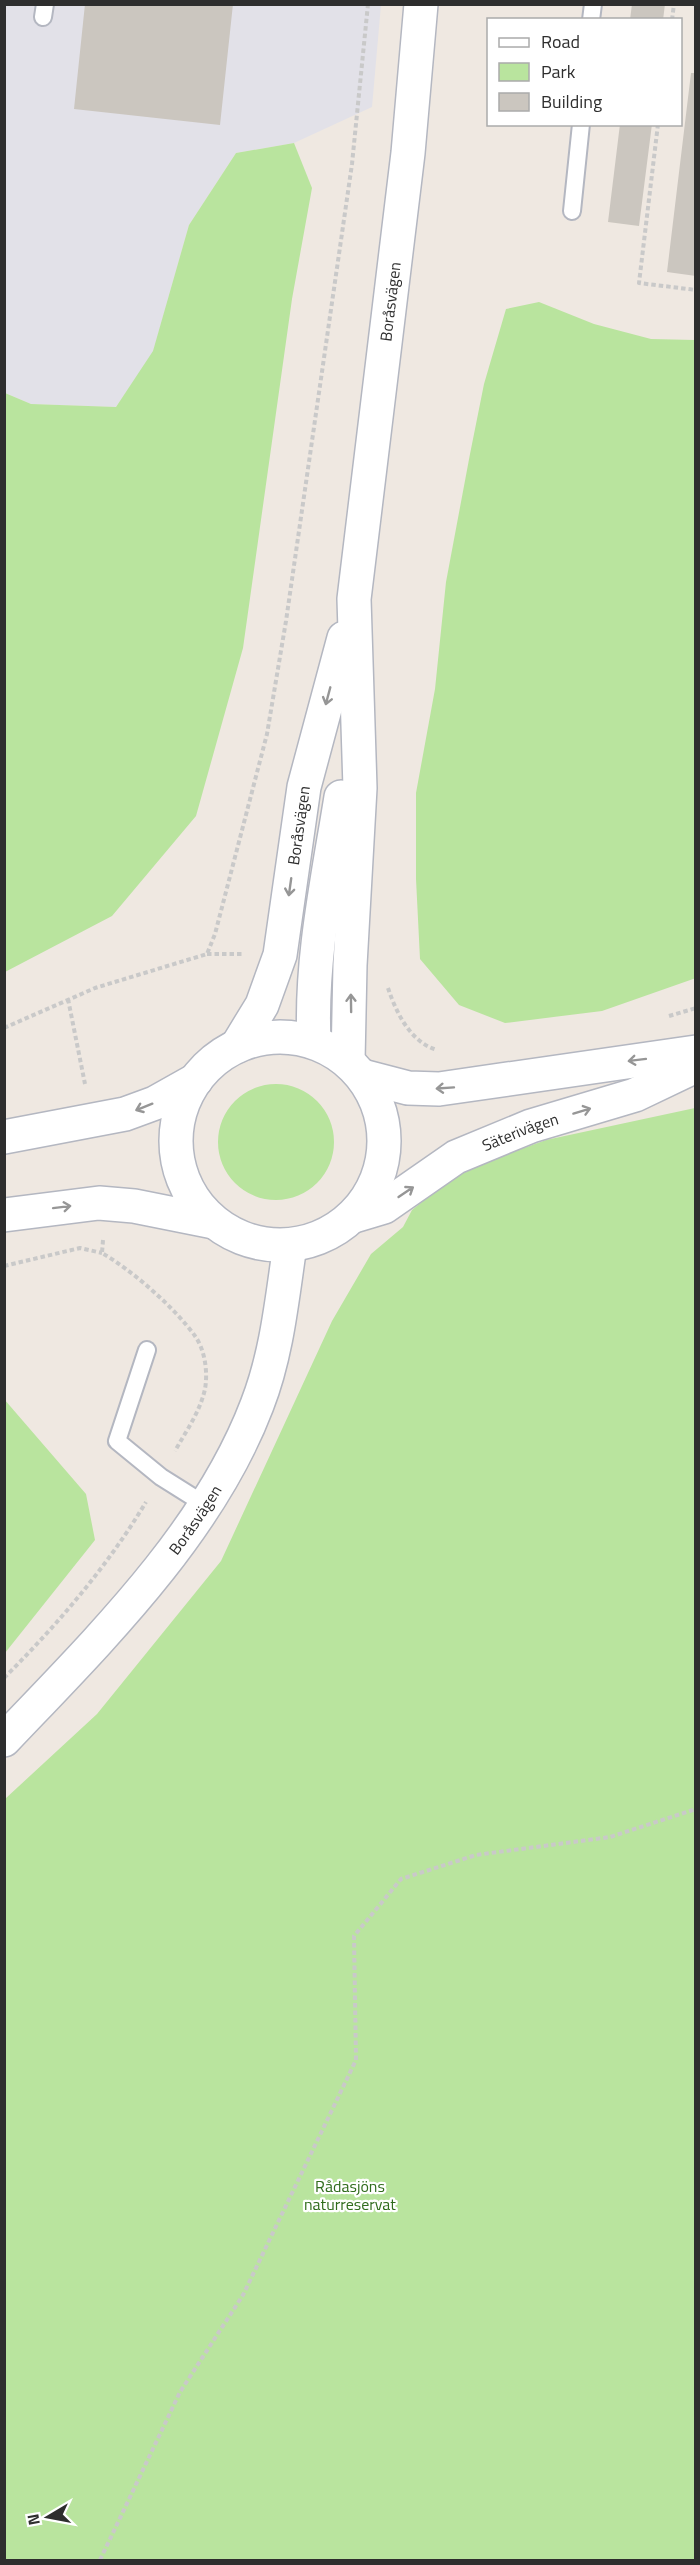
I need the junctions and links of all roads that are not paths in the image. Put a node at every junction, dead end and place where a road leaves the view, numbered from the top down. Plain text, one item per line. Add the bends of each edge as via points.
1 (421, 4) edge
2 (580, 126) edge
3 (572, 211) dead end
4 (354, 599) junction
5 (356, 713) junction
6 (314, 1042) junction
7 (237, 1046) junction
8 (696, 1052) edge
9 (696, 1066) edge
10 (355, 1069) junction
11 (196, 1080) junction
12 (4, 1137) edge
13 (4, 1215) edge
14 (354, 1216) junction
15 (214, 1222) junction
16 (290, 1245) junction
17 (147, 1350) dead end
18 (204, 1504) junction
19 (4, 1740) edge

1 - 4 street, Boråsvägen via 408,153
2 - 3 lane
4 - 5 street, Boråsvägen
4 -> 7 street, Boråsvägen via 304,787 280,955 262,1005
5 - 6 street, Boråsvägen via 316,960
10 -> 5 street, Boråsvägen via 350,965 360,788
6 - 7 street via 276,1036
6 - 10 street
7 - 11 street via 207,1066
8 -> 10 street via 439,1089 408,1088
14 -> 9 street, Säterivägen via 384,1207 456,1157 531,1126 635,1095
10 - 14 street via 380,1110 385,1148 375,1184
11 -> 12 street via 125,1114
11 - 15 street via 179,1115 177,1154 189,1192
13 -> 15 street via 99,1203
14 - 16 street via 324,1236
15 - 16 street via 242,1239
16 - 18 street, Boråsvägen via 275,1345 257,1404 232,1462
17 - 18 lane via 117,1442
18 - 19 street, Boråsvägen via 145,1588

